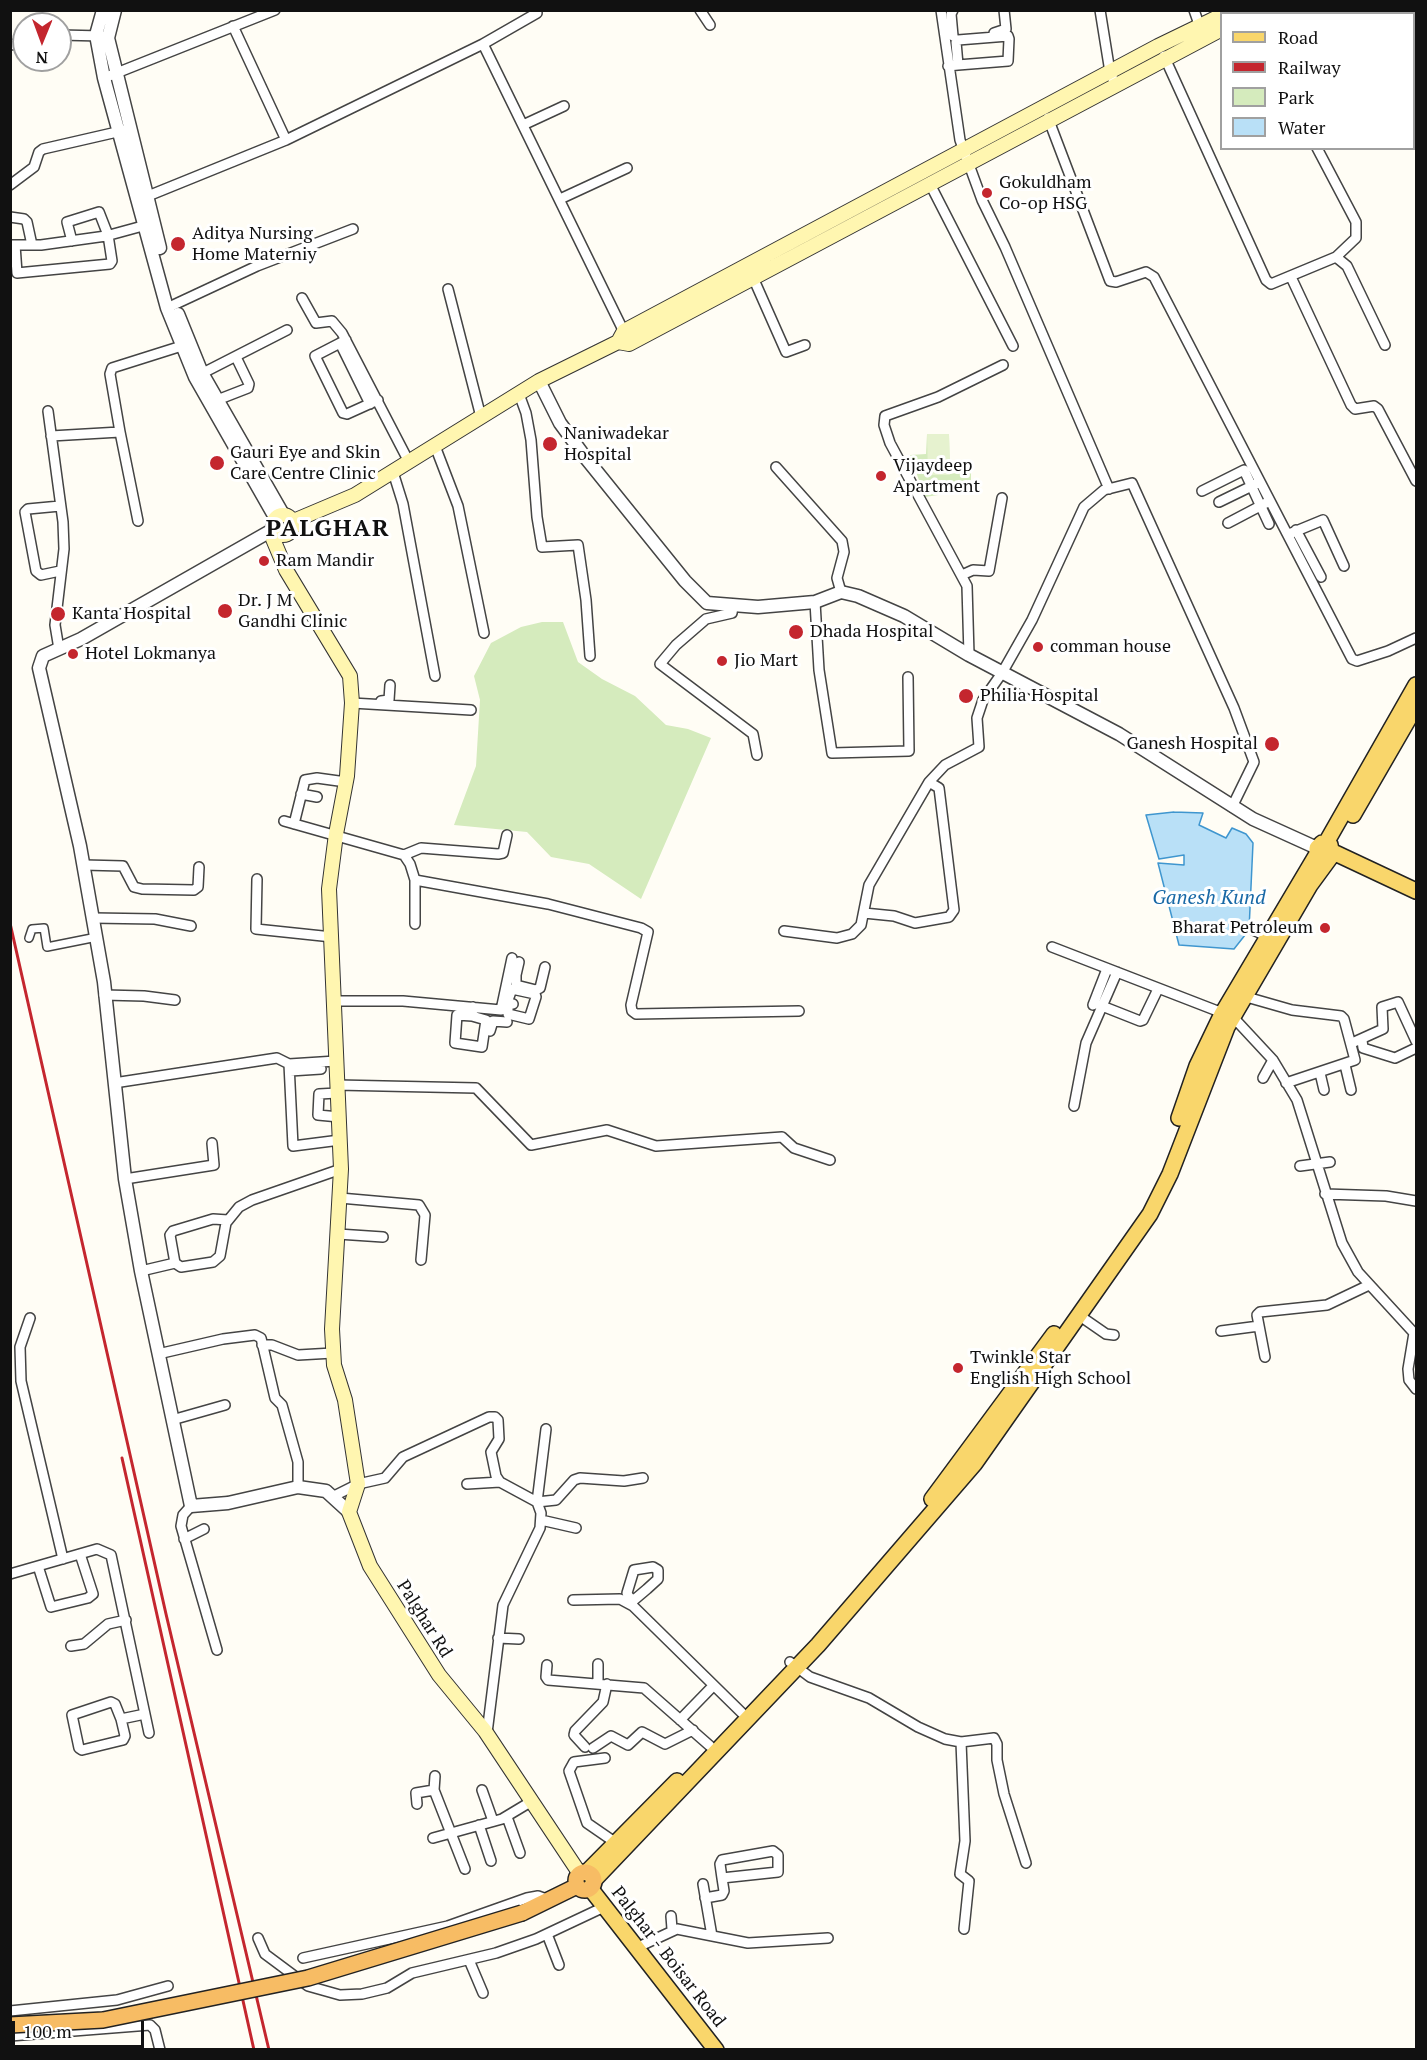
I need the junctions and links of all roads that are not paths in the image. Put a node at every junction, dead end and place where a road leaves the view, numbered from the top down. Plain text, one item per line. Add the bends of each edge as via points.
1 (103, 10) edge
2 (115, 10) edge
3 (275, 10) edge
4 (700, 10) edge
5 (941, 10) edge
6 (953, 10) edge
7 (1004, 10) edge
8 (1100, 10) edge
9 (1194, 10) edge
10 (538, 11) edge
11 (1220, 22) edge
12 (233, 26) junction
13 (710, 26) dead end
14 (1202, 32) junction
15 (72, 35) edge
16 (102, 36) junction
17 (948, 36) junction
18 (483, 44) junction
19 (1162, 52) junction
20 (953, 65) junction
21 (110, 76) junction
22 (1113, 78) junction
23 (564, 106) dead end
24 (1046, 114) junction
25 (523, 125) junction
26 (124, 130) junction
27 (286, 140) junction
28 (964, 150) junction
29 (1318, 150) edge
30 (969, 165) junction
31 (627, 168) dead end
32 (10, 185) edge
33 (931, 186) junction
34 (142, 198) junction
35 (560, 200) junction
36 (854, 210) junction
37 (10, 217) edge
38 (861, 223) junction
39 (149, 224) junction
40 (353, 229) dead end
41 (108, 235) junction
42 (72, 241) junction
43 (13, 245) edge
44 (32, 245) junction
45 (802, 245) junction
46 (1336, 257) junction
47 (747, 266) junction
48 (10, 272) edge
49 (1291, 277) junction
50 (10, 278) edge
51 (753, 279) junction
52 (448, 289) dead end
53 (302, 298) dead end
54 (171, 306) junction
55 (287, 330) dead end
56 (624, 339) junction
57 (343, 341) junction
58 (186, 345) junction
59 (805, 345) dead end
60 (1385, 345) dead end
61 (1013, 346) dead end
62 (236, 357) junction
63 (1003, 365) dead end
64 (198, 375) junction
65 (539, 381) junction
66 (519, 394) junction
67 (213, 402) junction
68 (374, 402) junction
69 (48, 411) dead end
70 (481, 417) junction
71 (120, 432) junction
72 (51, 436) junction
73 (435, 446) junction
74 (409, 462) junction
75 (776, 466) dead end
76 (393, 472) junction
77 (1416, 481) edge
78 (1256, 484) junction
79 (1109, 489) junction
80 (1202, 491) dead end
81 (1002, 498) dead end
82 (1219, 502) dead end
83 (1267, 503) junction
84 (60, 506) junction
85 (138, 521) dead end
86 (281, 522) junction
87 (1228, 522) dead end
88 (1269, 524) dead end
89 (1292, 532) junction
90 (1306, 557) junction
91 (1344, 566) dead end
92 (60, 571) junction
93 (962, 574) junction
94 (1321, 577) dead end
95 (841, 592) junction
96 (815, 602) junction
97 (733, 607) junction
98 (484, 633) dead end
99 (1416, 638) edge
100 (59, 649) junction
101 (969, 655) junction
102 (590, 656) dead end
103 (1002, 672) junction
104 (435, 676) dead end
105 (908, 677) dead end
106 (390, 685) dead end
107 (1416, 685) edge
108 (352, 702) junction
109 (1416, 706) edge
110 (471, 710) dead end
111 (757, 755) dead end
112 (346, 782) junction
113 (928, 782) junction
114 (301, 794) junction
115 (317, 797) dead end
116 (1232, 807) junction
117 (284, 821) dead end
118 (294, 824) junction
119 (336, 834) junction
120 (507, 835) dead end
121 (1325, 851) junction
122 (404, 855) junction
123 (84, 866) junction
124 (199, 867) dead end
125 (256, 879) dead end
126 (415, 880) junction
127 (1416, 891) edge
128 (864, 913) junction
129 (93, 918) junction
130 (415, 924) dead end
131 (191, 926) dead end
132 (784, 931) dead end
133 (97, 937) junction
134 (332, 937) junction
135 (29, 938) dead end
136 (1052, 947) dead end
137 (515, 960) dead end
138 (545, 967) dead end
139 (1112, 971) junction
140 (512, 975) junction
141 (1158, 989) junction
142 (104, 995) junction
143 (1243, 996) junction
144 (175, 1000) dead end
145 (334, 1001) junction
146 (506, 1005) junction
147 (1098, 1005) junction
148 (799, 1011) dead end
149 (473, 1012) junction
150 (1227, 1016) junction
151 (507, 1022) junction
152 (521, 1023) dead end
153 (490, 1041) dead end
154 (1357, 1041) junction
155 (1416, 1041) edge
156 (1416, 1048) edge
157 (1273, 1060) junction
158 (336, 1061) junction
159 (1345, 1065) junction
160 (290, 1068) junction
161 (321, 1069) dead end
162 (1320, 1073) junction
163 (1263, 1078) dead end
164 (114, 1083) junction
165 (1286, 1083) junction
166 (337, 1089) junction
167 (1324, 1090) dead end
168 (1351, 1090) dead end
169 (1074, 1106) dead end
170 (339, 1117) junction
171 (340, 1140) junction
172 (212, 1143) dead end
173 (830, 1160) dead end
174 (1330, 1162) dead end
175 (1318, 1163) junction
176 (1300, 1166) dead end
177 (341, 1169) junction
178 (125, 1179) junction
179 (1325, 1194) junction
180 (340, 1198) junction
181 (1416, 1201) edge
182 (228, 1220) junction
183 (338, 1234) junction
184 (383, 1237) dead end
185 (421, 1260) dead end
186 (176, 1263) junction
187 (141, 1271) junction
188 (1369, 1285) junction
189 (1080, 1316) junction
190 (30, 1318) dead end
191 (1259, 1326) junction
192 (1221, 1331) dead end
193 (1415, 1334) edge
194 (1059, 1335) junction
195 (1114, 1335) dead end
196 (262, 1345) junction
197 (333, 1353) junction
198 (158, 1354) junction
199 (1264, 1357) dead end
200 (1416, 1389) edge
201 (225, 1405) dead end
202 (172, 1420) junction
203 (546, 1429) dead end
204 (643, 1478) dead end
205 (500, 1482) junction
206 (468, 1484) dead end
207 (298, 1487) junction
208 (360, 1490) junction
209 (334, 1496) junction
210 (537, 1502) junction
211 (191, 1506) junction
212 (349, 1512) junction
213 (540, 1520) junction
214 (576, 1528) dead end
215 (204, 1529) dead end
216 (184, 1539) junction
217 (80, 1554) junction
218 (63, 1559) junction
219 (38, 1566) junction
220 (10, 1574) edge
221 (573, 1600) dead end
222 (126, 1620) junction
223 (498, 1638) junction
224 (519, 1639) dead end
225 (71, 1646) dead end
226 (217, 1650) dead end
227 (598, 1664) dead end
228 (547, 1665) dead end
229 (794, 1665) junction
230 (603, 1684) junction
231 (713, 1686) junction
232 (742, 1713) junction
233 (145, 1714) junction
234 (121, 1719) junction
235 (680, 1720) junction
236 (693, 1730) junction
237 (149, 1733) dead end
238 (487, 1733) junction
239 (961, 1742) junction
240 (710, 1746) junction
241 (605, 1758) dead end
242 (435, 1776) dead end
243 (434, 1790) junction
244 (482, 1790) dead end
245 (532, 1801) junction
246 (417, 1804) dead end
247 (507, 1817) junction
248 (493, 1821) junction
249 (479, 1825) junction
250 (449, 1833) junction
251 (433, 1838) dead end
252 (616, 1843) junction
253 (520, 1853) dead end
254 (491, 1861) dead end
255 (1026, 1863) dead end
256 (465, 1869) dead end
257 (722, 1878) junction
258 (585, 1880) junction
259 (703, 1884) dead end
260 (705, 1898) junction
261 (549, 1900) junction
262 (604, 1907) junction
263 (671, 1916) dead end
264 (672, 1929) junction
265 (964, 1929) dead end
266 (547, 1934) junction
267 (712, 1936) junction
268 (258, 1938) dead end
269 (828, 1938) dead end
270 (636, 1948) junction
271 (303, 1958) dead end
272 (469, 1960) junction
273 (559, 1965) dead end
274 (168, 1986) dead end
275 (483, 1993) dead end
276 (10, 2011) edge
277 (10, 2025) edge
278 (10, 2036) edge
279 (159, 2049) edge
280 (716, 2049) edge

1 - 16 street
2 - 16 street
3 - 12 street
4 - 13 street
5 - 17 street
6 - 17 street
7 - 17 street via 1003,32
8 - 22 street
9 - 14 street
10 - 18 street
11 - 14 main road
12 - 21 street
12 - 27 street
14 - 19 main road
15 - 16 street
16 - 21 street
17 - 20 street
18 - 25 street
18 - 27 street
19 - 22 main road
19 - 49 street via 1266,280 1271,284
20 - 20 street via 1008,61 1008,36 958,40
20 - 28 street
21 - 26 street
22 - 24 main road
23 - 25 street
24 - 28 main road
24 - 30 main road
24 - 78 street via 1110,281 1146,273 1154,277
25 - 35 street
26 - 32 street via 43,149 34,167
26 - 34 street
27 - 34 street
28 - 30 street
28 - 36 main road
29 - 46 street via 1356,222 1356,238
30 - 33 main road
30 - 79 street
31 - 35 street
33 - 38 main road
33 - 61 street
34 - 39 street
35 - 56 street
36 - 38 street
36 - 45 main road
37 - 44 street via 24,219
38 - 45 main road
39 - 41 street
39 - 54 street
40 - 54 street via 257,266
41 - 42 street
41 - 42 street via 99,212 67,222
41 - 43 street via 110,264 17,273
42 - 44 street
43 - 44 street
45 - 47 main road
45 - 51 main road
46 - 49 street
46 - 60 street via 1347,266
47 - 51 street
47 - 56 main road
48 - 50 street
49 - 77 street via 1351,405 1355,409 1378,409
51 - 56 main road
51 - 59 street via 786,352
52 - 70 street
53 - 57 street via 316,323 335,323
54 - 58 street
55 - 62 street
56 - 65 main road
57 - 68 street
57 - 68 street via 315,356 343,413
58 - 64 street
58 - 71 street via 112,368
62 - 64 street
62 - 67 street via 248,388
63 - 93 street via 938,397 885,416 884,426 891,443
64 - 67 street
65 - 66 main road
65 - 97 street via 560,423 685,581 707,603
66 - 70 main road
66 - 102 street via 531,440 542,547 578,545
67 - 86 street
68 - 74 street
69 - 72 street
70 - 73 main road
71 - 72 street
71 - 85 street
72 - 84 street
73 - 74 main road
73 - 98 street via 458,506
74 - 76 main road
75 - 95 street via 842,541 844,552 837,578
76 - 86 main road via 355,495
76 - 104 street via 403,504
78 - 80 street via 1242,470
78 - 82 street
78 - 83 street
79 - 103 street via 1084,507 1032,620
79 - 116 street via 1132,483 1249,748 1254,762
81 - 93 street via 989,571
83 - 87 street
83 - 88 street
83 - 89 street
84 - 92 street via 64,549
84 - 92 street via 26,512 36,571 41,575
86 - 100 street
86 - 108 main road via 273,539 286,570 350,676
89 - 90 street
89 - 91 street via 1323,519
90 - 94 street
90 - 99 street via 1352,659 1357,661 1388,651
92 - 100 street via 55,625
93 - 101 street via 970,604
95 - 96 street
95 - 101 street via 904,616
96 - 97 street
96 - 105 street via 819,670 832,753 909,751
97 - 111 street via 732,613 706,619 660,664 753,734
100 - 123 street via 43,657 39,668
101 - 103 street
103 - 113 street via 983,700 977,718 979,747 945,765
103 - 116 street via 1119,734
106 - 108 street via 387,701
107 - 121 main road
108 - 110 street
108 - 112 main road
109 - 121 main road
112 - 114 street via 309,779 303,783
112 - 119 main road
113 - 128 street via 878,866 869,885
113 - 128 street via 939,788 954,910 949,917 915,923
114 - 115 street
114 - 118 street
116 - 121 street
117 - 118 street
118 - 119 street
119 - 122 street
119 - 134 main road via 330,889
120 - 122 street via 503,853 498,854 421,848
121 - 127 main road
121 - 143 main road
121 - 150 main road via 1259,934
122 - 126 street
123 - 124 street via 123,866 134,887 163,890 194,890 198,887
123 - 129 street
125 - 134 street via 256,929
126 - 130 street
126 - 148 street via 548,904 648,932 631,1005 636,1014
128 - 132 street via 861,925 852,934 837,938
129 - 131 street via 155,919
129 - 133 street
133 - 135 street via 47,947 44,928 32,929
133 - 142 street
134 - 145 main road
136 - 139 street
137 - 140 street
138 - 140 street via 536,990 516,985
139 - 141 street
139 - 147 street
140 - 146 street
141 - 147 street via 1140,1021
141 - 150 street
142 - 144 street
142 - 164 street
143 - 150 main road
143 - 154 street via 1292,1010 1341,1016
145 - 149 street via 403,1001
145 - 158 main road
146 - 149 street
146 - 151 street
147 - 169 street
149 - 149 street via 457,1015 455,1043 482,1047 486,1020
150 - 157 street
150 - 189 main road via 1170,1174 1150,1214
150 - 194 main road via 1197,1066 1150,1195
151 - 152 street
151 - 153 street via 490,1023
154 - 155 street via 1383,1029 1382,1007 1398,1002
154 - 156 street via 1363,1048 1395,1058
154 - 159 street via 1355,1060
157 - 163 street
157 - 165 street
158 - 160 street
158 - 166 main road
159 - 162 street
159 - 168 street
160 - 161 street
160 - 164 street via 277,1058
160 - 171 street via 293,1146
162 - 165 street
162 - 167 street
164 - 178 street
165 - 175 street via 1297,1100
166 - 170 main road
166 - 170 street via 319,1094 318,1115
166 - 173 street via 476,1088 531,1145 607,1130 656,1146 782,1137 794,1148
170 - 171 main road
171 - 177 main road
172 - 178 street via 214,1165
174 - 175 street
175 - 176 street
175 - 179 street
177 - 180 main road
177 - 182 street via 252,1200
178 - 187 street
179 - 181 street
179 - 188 street via 1342,1243
180 - 183 main road
180 - 185 street via 419,1205 425,1215
182 - 186 street via 220,1256 213,1262 181,1267
182 - 186 street via 213,1219 173,1230 170,1235
183 - 184 street
183 - 197 main road
186 - 187 street
187 - 198 street
188 - 191 street via 1327,1305 1260,1312
188 - 193 street
189 - 194 main road
189 - 195 street via 1106,1334
190 - 218 street via 20,1347 21,1381
191 - 192 street
191 - 199 street
193 - 200 street via 1408,1369 1409,1380
194 - 229 main road via 1005,1410
196 - 197 street via 298,1355
196 - 198 street via 261,1338 255,1335
196 - 207 street via 275,1398 282,1405 298,1462
197 - 208 main road
198 - 202 street
201 - 202 street
202 - 211 street
203 - 210 street
204 - 210 street via 574,1480 556,1500
205 - 206 street
205 - 208 street via 491,1459 499,1439 495,1417 403,1457 385,1478
205 - 210 street
207 - 209 street
207 - 211 street via 228,1503
208 - 209 street
208 - 212 main road
209 - 212 street, Palghar Rd
210 - 213 street
211 - 216 street via 180,1522
212 - 238 main road, Palghar Rd via 376,1576 439,1675
213 - 214 street
213 - 223 street via 503,1605
215 - 216 street
216 - 226 street
217 - 218 street
217 - 219 street via 93,1594 88,1598 51,1607
217 - 222 street via 97,1549 111,1555
218 - 219 street
219 - 220 street
221 - 231 street via 627,1599
222 - 225 street via 108,1624 84,1644
222 - 233 street
223 - 224 street
223 - 238 street
227 - 230 street
228 - 230 street via 548,1680
229 - 232 main road
229 - 239 street via 810,1677 869,1698 918,1727
229 - 258 main road
230 - 235 street via 644,1688
230 - 236 street via 603,1702 574,1735 589,1747 611,1737 628,1745 642,1732 665,1744
231 - 232 street
231 - 235 street
232 - 240 main road
233 - 234 street
233 - 237 street
234 - 234 street via 123,1740 79,1748 72,1715 111,1702
235 - 236 street
236 - 240 street
238 - 245 main road, Palghar Rd
239 - 255 street via 993,1738 997,1744 1004,1794
239 - 265 street via 965,1841 960,1874 969,1881
240 - 252 main road
241 - 252 street via 574,1762 568,1771 586,1823
242 - 243 street
243 - 246 street via 416,1793
243 - 250 street
244 - 248 street
245 - 247 street
245 - 258 main road, Palghar Rd
247 - 248 street
247 - 253 street
248 - 249 street
249 - 250 street
249 - 254 street
250 - 251 street
250 - 256 street
252 - 258 main road
257 - 257 street via 722,1860 773,1851 778,1855 778,1872
257 - 260 street via 722,1895
258 - 261 highway
258 - 262 main road, Palghar - Boisar Road
259 - 260 street
260 - 267 street
261 - 271 street via 527,1898 448,1926
261 - 277 highway, bridge via 522,1913 308,1978 103,2020
262 - 266 street
262 - 270 main road, Palghar - Boisar Road
263 - 264 street
264 - 267 street
264 - 270 street
266 - 272 street
266 - 273 street
267 - 269 street via 748,1943
268 - 272 street via 265,1954 308,1986 340,1995 380,1991 412,1973
270 - 280 main road, Palghar - Boisar Road
272 - 275 street
274 - 276 street via 117,2000
278 - 279 street via 150,2025

